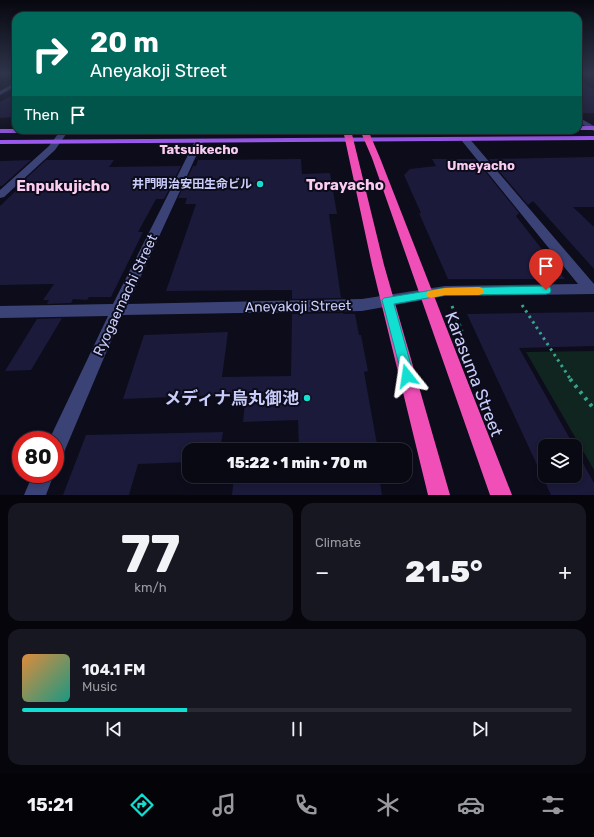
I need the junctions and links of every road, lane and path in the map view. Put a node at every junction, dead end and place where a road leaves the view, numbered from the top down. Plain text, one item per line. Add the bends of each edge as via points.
1 (582, 121) edge
2 (582, 128) edge
3 (594, 128) edge
4 (0, 131) edge
5 (12, 131) edge
6 (62, 134) edge
7 (202, 134) edge
8 (349, 134) edge
9 (366, 135) edge
10 (594, 138) edge
11 (464, 139) junction
12 (57, 141) junction
13 (0, 142) edge
14 (0, 195) edge
15 (592, 289) edge
16 (426, 295) junction
17 (518, 299) dead end
18 (387, 300) junction
19 (449, 300) dead end
20 (116, 311) junction
21 (0, 312) edge
22 (462, 331) dead end
23 (594, 409) edge
24 (63, 431) edge
25 (40, 483) edge
26 (35, 495) edge
27 (439, 495) edge
28 (500, 495) edge

1 - 3 street
2 - 3 main road
4 - 5 main road
6 - 12 street
7 - 12 main road
7 - 20 street, Ryogaemachi Street
8 - 18 highway
9 - 11 main road
9 - 16 highway, Karasuma Street
10 - 11 main road
11 - 15 street
12 - 13 main road
12 - 14 street
15 - 16 street, Aneyakoji Street via 445,292
16 - 18 street, Aneyakoji Street
16 - 28 highway, Karasuma Street
17 - 23 path via 570,379
18 - 20 street, Aneyakoji Street via 362,305
18 - 27 highway
19 - 22 path
20 - 21 street, Aneyakoji Street
20 - 24 street, Ryogaemachi Street
25 - 26 street

